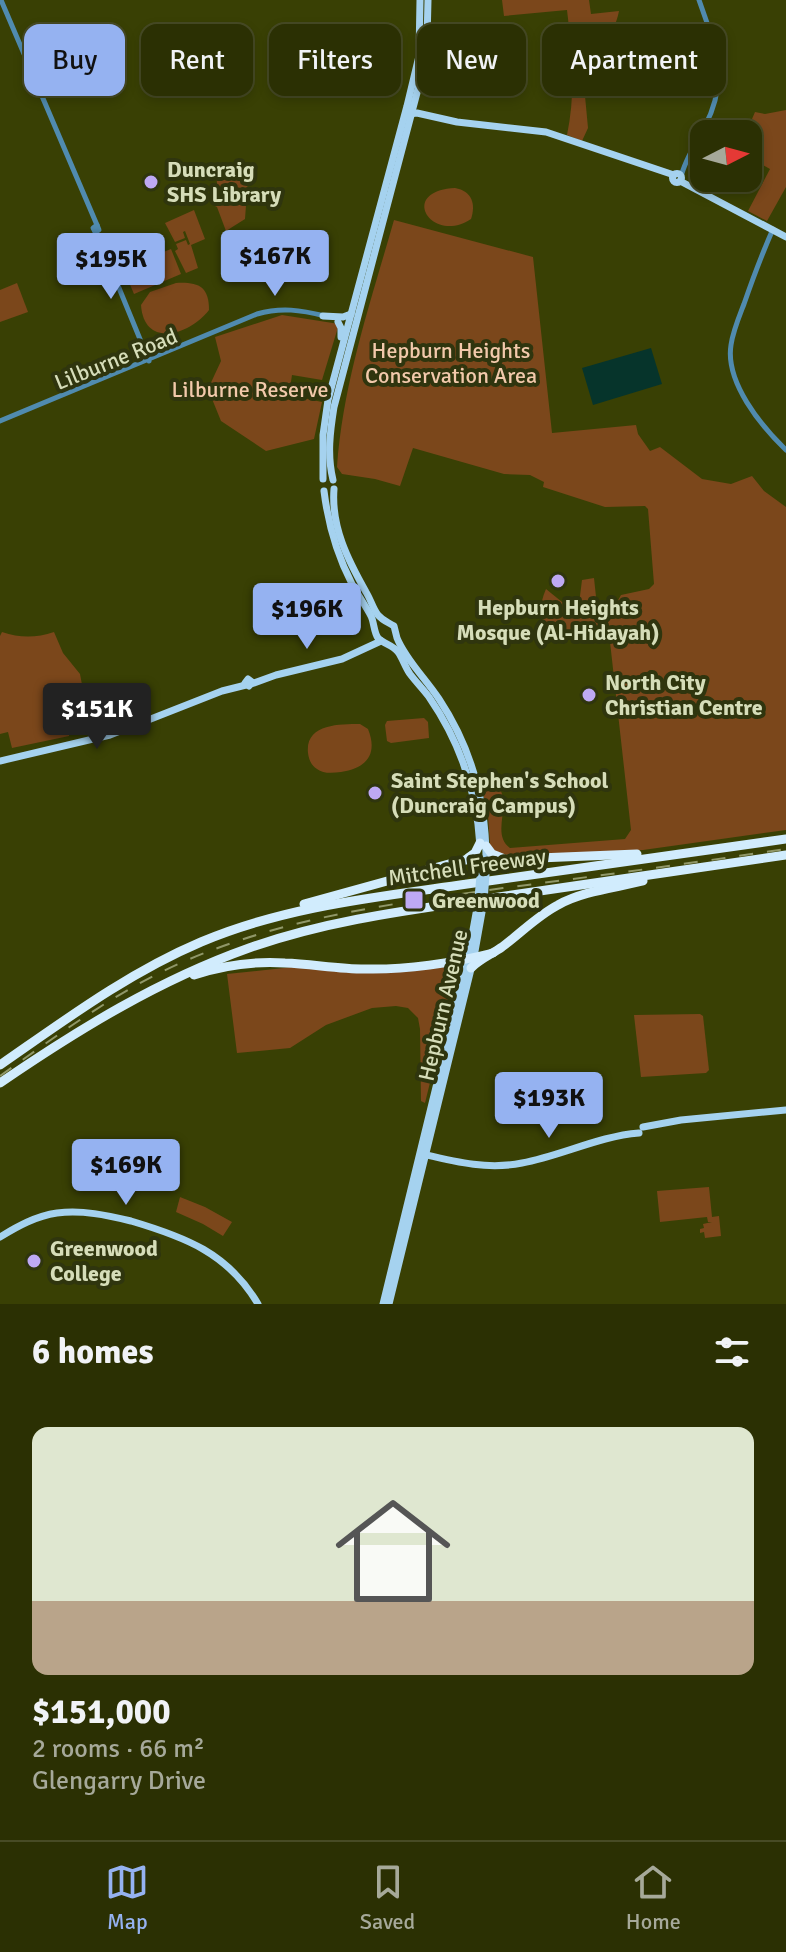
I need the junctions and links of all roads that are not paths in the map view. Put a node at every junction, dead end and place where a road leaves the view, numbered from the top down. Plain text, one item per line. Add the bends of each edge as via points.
1 (1, 0) edge
2 (420, 0) edge
3 (428, 0) edge
4 (698, 0) edge
5 (0, 6) edge
6 (427, 24) edge
7 (417, 93) edge
8 (418, 96) edge
9 (408, 115) junction
10 (424, 116) junction
11 (678, 177) junction
12 (96, 229) junction
13 (773, 229) junction
14 (786, 236) edge
15 (365, 289) junction
16 (351, 314) junction
17 (323, 316) junction
18 (338, 322) junction
19 (348, 324) junction
20 (351, 339) junction
21 (150, 360) junction
22 (338, 363) junction
23 (330, 391) junction
24 (0, 423) edge
25 (330, 433) junction
26 (786, 450) edge
27 (323, 479) junction
28 (334, 485) junction
29 (324, 491) junction
30 (385, 622) junction
31 (395, 635) junction
32 (379, 637) junction
33 (0, 759) edge
34 (786, 839) edge
35 (483, 845) junction
36 (688, 854) junction
37 (786, 855) edge
38 (509, 859) junction
39 (466, 860) junction
40 (483, 867) junction
41 (705, 867) junction
42 (263, 919) junction
43 (469, 964) junction
44 (150, 992) junction
45 (452, 1045) junction
46 (441, 1063) junction
47 (0, 1065) edge
48 (0, 1083) edge
49 (786, 1112) edge
50 (641, 1130) junction
51 (425, 1154) junction
52 (0, 1238) edge
53 (256, 1304) edge
54 (383, 1304) edge
55 (389, 1304) edge

1 - 12 street
2 - 9 main road via 419,56
3 - 6 main road
4 - 11 street via 713,48 714,89 706,120
5 - 12 street
7 - 9 main road
8 - 10 main road
9 - 10 main road
9 - 15 main road
9 - 16 main road
10 - 11 main road via 474,128 546,135
11 - 13 main road
12 - 21 street
13 - 14 main road
13 - 26 street via 735,329 730,358 739,389
15 - 19 main road
15 - 20 main road
16 - 17 main road
16 - 19 main road
17 - 19 street, Lilburne Road
17 - 21 street, Lilburne Road via 294,309 266,312
18 - 19 street, Lilburne Road
18 - 21 street, Lilburne Road via 298,312 267,314
18 - 22 main road
19 - 20 main road
19 - 22 main road
20 - 25 main road
21 - 24 street, Lilburne Road
22 - 23 main road
23 - 25 main road
23 - 27 main road
25 - 28 main road
27 - 28 main road
27 - 29 main road
28 - 29 main road
28 - 30 main road via 344,548
29 - 32 main road, Hepburn Avenue via 338,552
30 - 31 main road via 394,626
30 - 32 main road
31 - 32 main road via 391,641
31 - 35 main road, Hepburn Avenue via 448,713 470,759 482,805
32 - 33 main road via 342,659 248,682 107,736
32 - 35 main road, Hepburn Avenue via 400,654 454,740 470,781
34 - 36 highway, Mitchell Freeway
35 - 38 highway via 496,857
35 - 39 highway
35 - 40 main road, Hepburn Avenue
36 - 38 highway
36 - 42 highway, Mitchell Freeway
37 - 41 highway, Mitchell Freeway
38 - 40 highway via 490,860
39 - 40 highway
39 - 42 highway
40 - 43 main road, Hepburn Avenue, bridge
41 - 43 highway via 559,904 493,953
41 - 44 highway, Mitchell Freeway via 314,928 200,967
42 - 47 highway, Mitchell Freeway via 133,975
43 - 44 highway via 366,970 244,964 203,972
43 - 45 main road, Hepburn Avenue
43 - 46 main road, Hepburn Avenue
44 - 48 highway, Mitchell Freeway via 101,1017
45 - 46 main road
45 - 51 main road, Hepburn Avenue
46 - 51 main road, Hepburn Avenue
49 - 50 main road
50 - 51 main road via 521,1161 479,1163
50 - 51 main road via 522,1164 467,1165
51 - 54 main road, Hepburn Avenue
51 - 55 main road, Hepburn Avenue
52 - 53 main road via 54,1216 119,1221 210,1255

